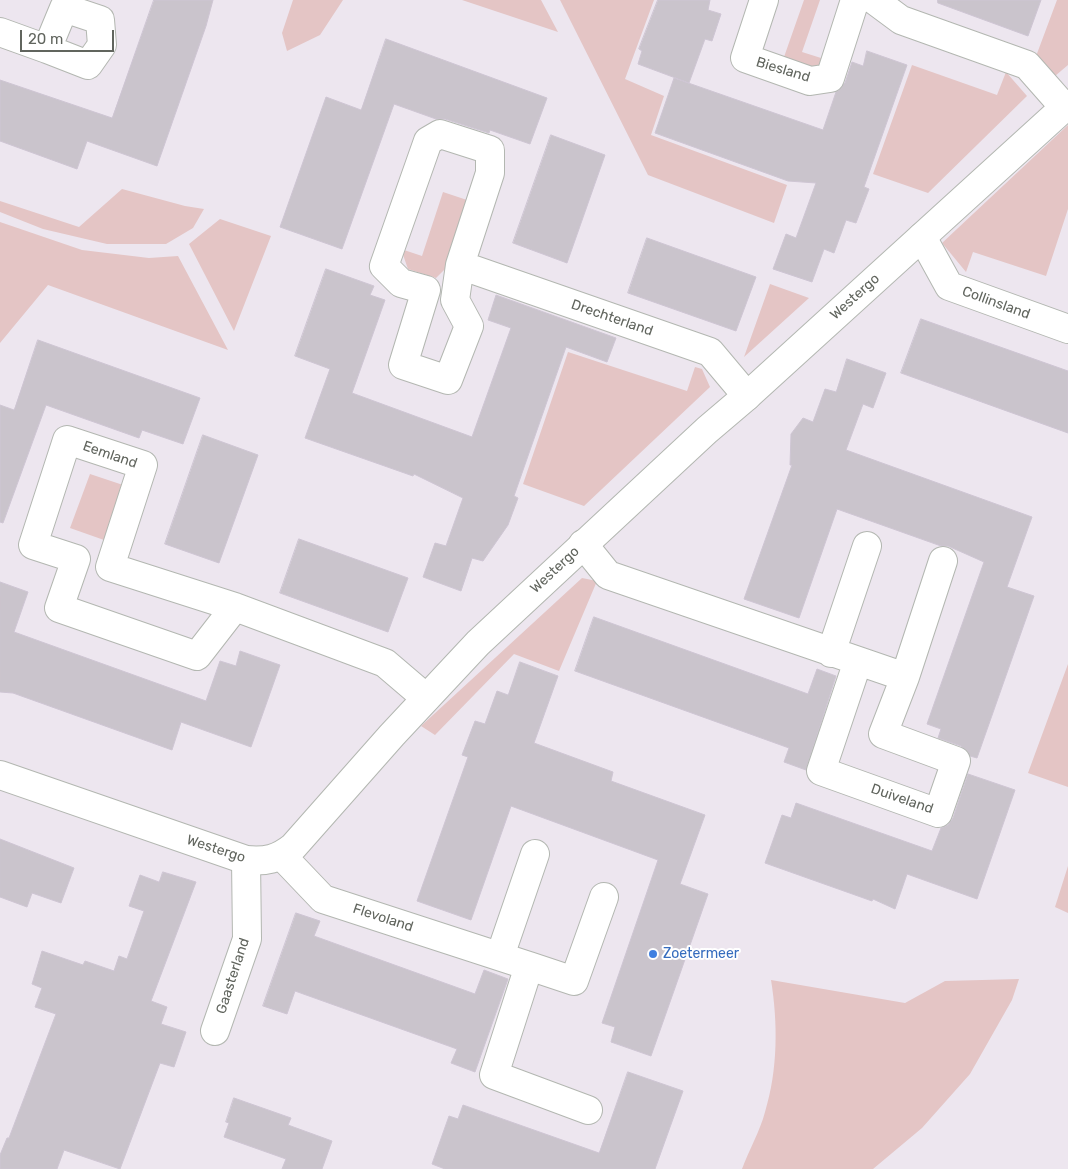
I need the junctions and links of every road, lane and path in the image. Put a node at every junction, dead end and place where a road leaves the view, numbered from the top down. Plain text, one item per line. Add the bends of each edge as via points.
1 (764, 0) edge
2 (855, 0) edge
3 (874, 0) edge
4 (0, 32) edge
5 (46, 49) dead end
6 (1066, 105) edge
7 (922, 237) junction
8 (460, 265) junction
9 (426, 290) junction
10 (455, 300) junction
11 (1068, 329) edge
12 (747, 396) junction
13 (583, 544) junction
14 (867, 546) dead end
15 (76, 559) junction
16 (943, 561) dead end
17 (110, 567) junction
18 (234, 607) junction
19 (831, 653) junction
20 (858, 661) junction
21 (905, 677) junction
22 (426, 698) junction
23 (0, 775) edge
24 (535, 854) dead end
25 (282, 856) junction
26 (246, 860) junction
27 (604, 896) dead end
28 (500, 956) junction
29 (529, 966) junction
30 (215, 1031) dead end
31 (588, 1110) dead end

1 - 2 street, Biesland via 745,58 810,81 830,78
3 - 6 street via 901,20 1026,64
4 - 5 street
6 - 7 street, Westergo
7 - 11 street, Collinsland via 949,286
7 - 12 street, Westergo
8 - 9 street via 490,172 490,150 440,134 428,141 384,266 401,283
8 - 10 street
8 - 12 street, Drechterland via 710,352
9 - 10 street
9 - 10 street via 403,365 448,380 469,326
12 - 13 street, Westergo
13 - 19 street via 608,575
13 - 22 street, Westergo via 478,643
14 - 19 street
15 - 17 street, Eemland
15 - 17 street, Eemland via 33,544 67,440 143,465
15 - 18 street via 59,608 197,656
16 - 21 street, Duiveland
17 - 18 street, Eemland
18 - 22 street, Eemland via 385,663
19 - 20 street
20 - 21 street
20 - 21 street, Duiveland via 821,771 938,814 956,761 883,734
22 - 25 street, Westergo
23 - 26 street, Westergo
24 - 28 street
25 - 26 street, Westergo via 264,862
25 - 28 street, Flevoland via 323,898
26 - 30 street, Gaasterland via 247,939
27 - 29 street, Flevoland via 574,981
28 - 29 street, Flevoland
29 - 31 street via 494,1075

